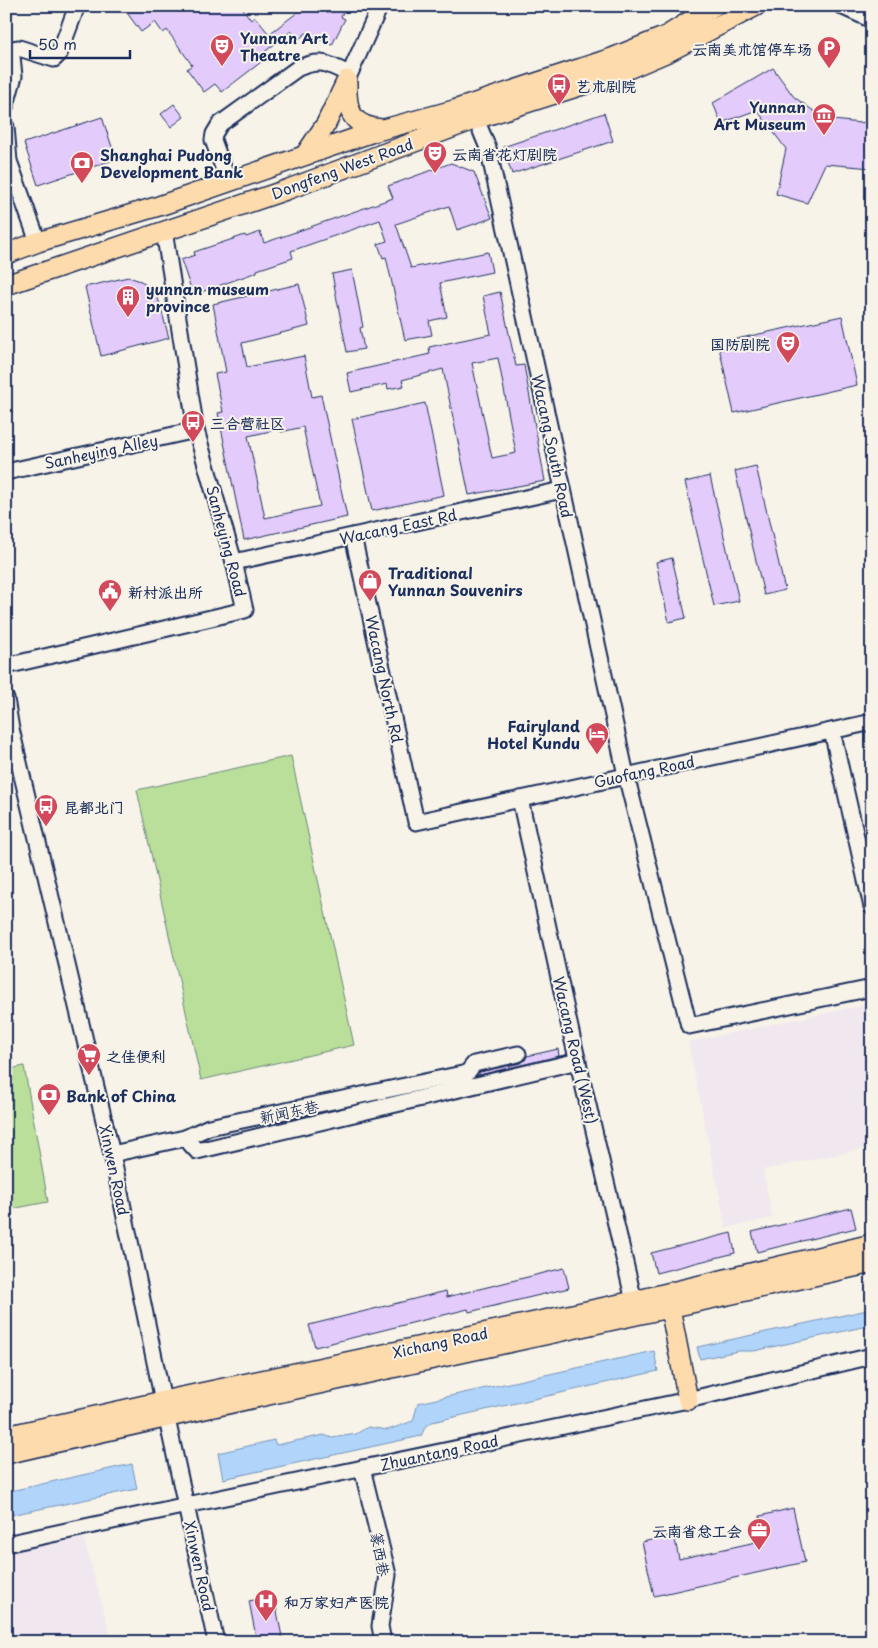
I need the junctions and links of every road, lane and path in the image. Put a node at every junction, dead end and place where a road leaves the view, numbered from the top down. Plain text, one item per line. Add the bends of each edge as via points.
1 (77, 6) edge
2 (380, 6) edge
3 (714, 6) edge
4 (756, 6) edge
5 (841, 6) edge
6 (872, 20) edge
7 (6, 51) edge
8 (348, 77) junction
9 (6, 105) edge
10 (476, 119) junction
11 (6, 127) edge
12 (382, 129) junction
13 (305, 155) junction
14 (228, 181) junction
15 (164, 230) junction
16 (38, 242) junction
17 (6, 254) edge
18 (6, 285) edge
19 (196, 430) junction
20 (6, 472) edge
21 (562, 490) junction
22 (353, 536) junction
23 (234, 562) junction
24 (6, 666) edge
25 (6, 699) edge
26 (872, 722) edge
27 (9, 730) edge
28 (832, 731) junction
29 (626, 775) junction
30 (520, 799) junction
31 (416, 822) joint
32 (867, 859) edge
33 (872, 907) edge
34 (872, 988) edge
35 (518, 1054) dead end
36 (578, 1061) junction
37 (185, 1138) junction
38 (112, 1154) junction
39 (872, 1244) edge
40 (872, 1263) edge
41 (634, 1301) junction
42 (670, 1308) junction
43 (872, 1356) edge
44 (688, 1400) junction
45 (164, 1409) junction
46 (6, 1436) edge
47 (6, 1454) edge
48 (362, 1468) junction
49 (186, 1504) junction
50 (6, 1544) edge
51 (216, 1642) edge
52 (383, 1642) edge

1 - 7 street via 60,54 54,59 19,48
2 - 8 street
3 - 12 main road, Dongfeng West Road via 666,36 612,58 454,110
4 - 10 main road, Dongfeng West Road via 668,52 614,75
5 - 6 street
7 - 9 street via 12,56 14,76
8 - 12 main road via 346,101 349,111 361,123
8 - 13 main road via 326,124
8 - 14 street via 320,62 309,63 220,124 213,140
10 - 15 main road, Dongfeng West Road via 286,190
10 - 21 street, Wacang South Road via 488,148
11 - 16 street via 9,161
12 - 13 main road, Dongfeng West Road
13 - 14 main road, Dongfeng West Road
14 - 16 main road, Dongfeng West Road via 159,206
15 - 18 main road, Dongfeng West Road
15 - 19 street, Sanheying Road
16 - 17 main road, Dongfeng West Road
19 - 20 street, Sanheying Alley
19 - 23 street, Sanheying Road
21 - 22 street, Wacang East Rd
21 - 29 street, Wacang South Road
22 - 23 street, Wacang East Rd
22 - 31 street, Wacang North Rd
23 - 24 street, Sanheying Road via 245,610
25 - 27 street, Xinwen Road
26 - 28 street, Guofang Road
27 - 38 street, Xinwen Road
28 - 29 street, Guofang Road
28 - 32 street
29 - 30 street, Guofang Road
29 - 34 street, Wacang South Road via 689,1026
30 - 31 street, Guofang Road
30 - 36 street, Wacang Road (West)
32 - 33 street
35 - 37 street, 新闻东巷 via 474,1064 466,1073 209,1128
36 - 37 street via 197,1151
36 - 41 street, Wacang Road (West)
37 - 38 street, 新闻东巷
38 - 45 street, Xinwen Road
39 - 41 main road, Xichang Road
40 - 42 main road, Xichang Road
41 - 45 main road, Xichang Road
42 - 44 main road
42 - 45 main road, Xichang Road
43 - 44 street, Zhuantang Road
44 - 48 street, Zhuantang Road
45 - 46 main road, Xichang Road
45 - 47 main road, Xichang Road
45 - 49 street, Xinwen Road
48 - 49 street, Zhuantang Road
48 - 52 street, 篆西巷 via 388,1575 380,1626
49 - 50 street, Zhuantang Road
49 - 51 street, Xinwen Road

